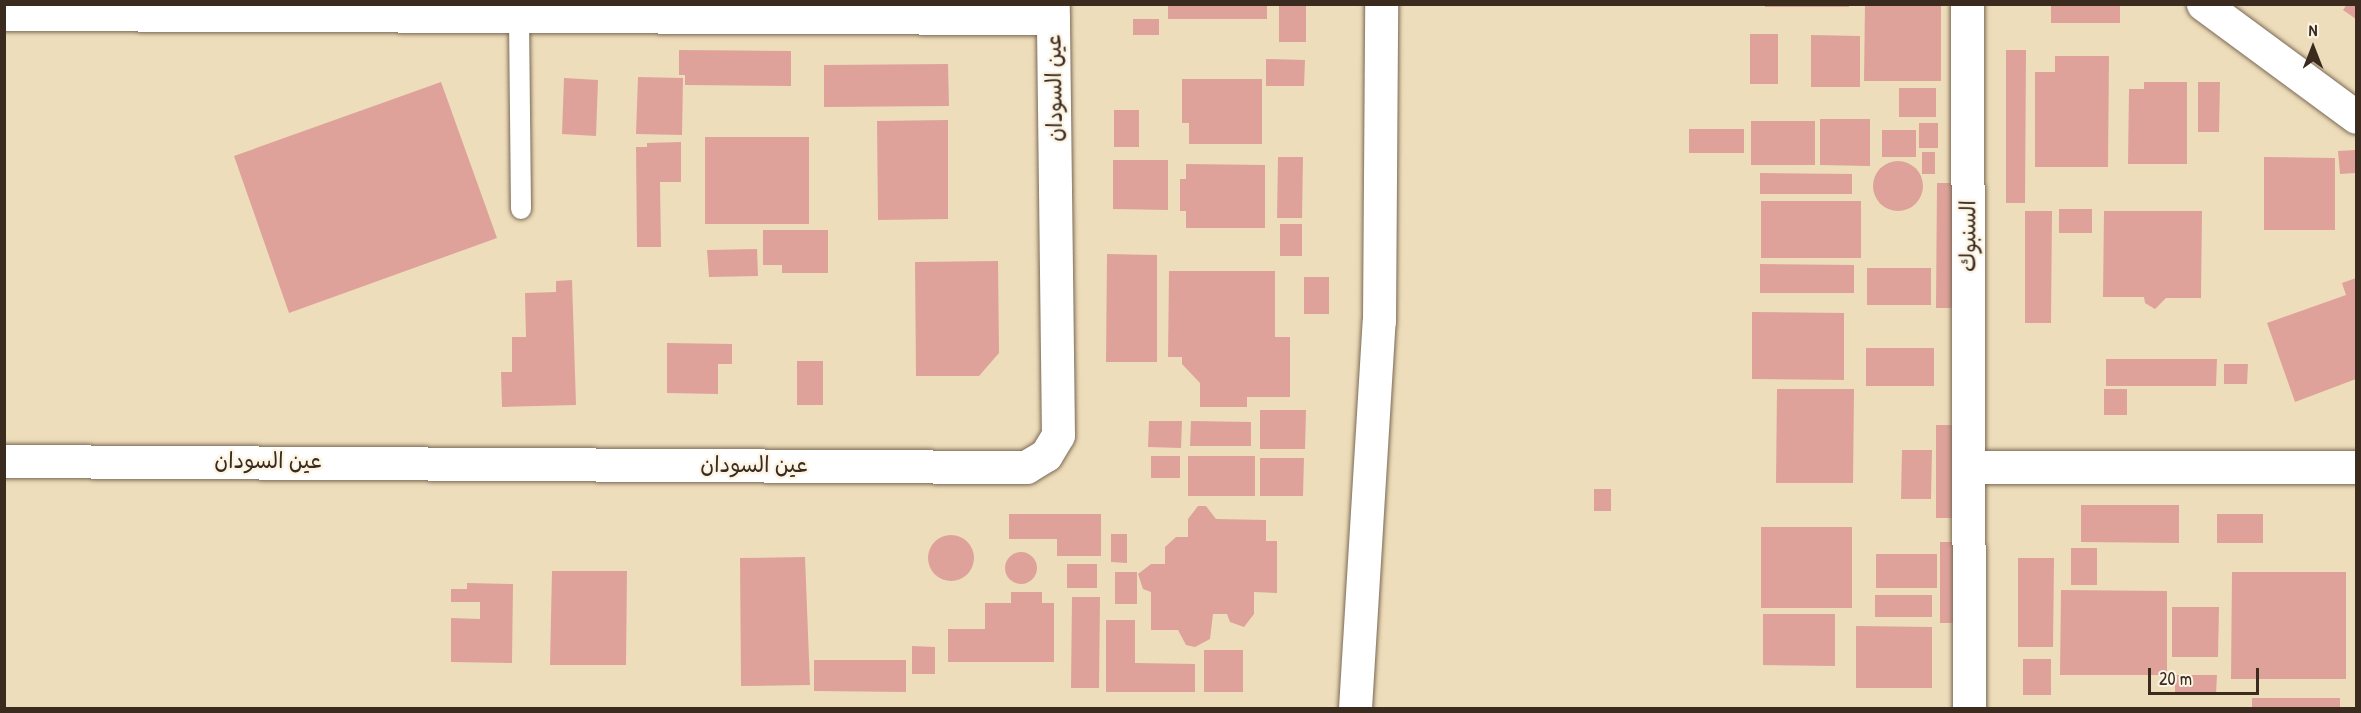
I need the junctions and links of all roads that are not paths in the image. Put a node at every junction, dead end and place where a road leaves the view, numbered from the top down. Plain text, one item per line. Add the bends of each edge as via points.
1 (1381, 4) edge
2 (1967, 4) edge
3 (2203, 4) edge
4 (1053, 11) edge
5 (4, 14) edge
6 (539, 14) edge
7 (2356, 117) edge
8 (521, 209) dead end
9 (4, 461) edge
10 (1969, 467) junction
11 (2356, 467) edge
12 (1355, 708) edge
13 (1969, 708) edge

1 - 12 street via 1379,321
2 - 10 street, السنبوك
3 - 7 street
4 - 6 street
4 - 9 street, عين السودان via 1058,435 1046,455 1026,467
5 - 6 street
6 - 8 lane
10 - 11 street
10 - 13 street, السنبوك

